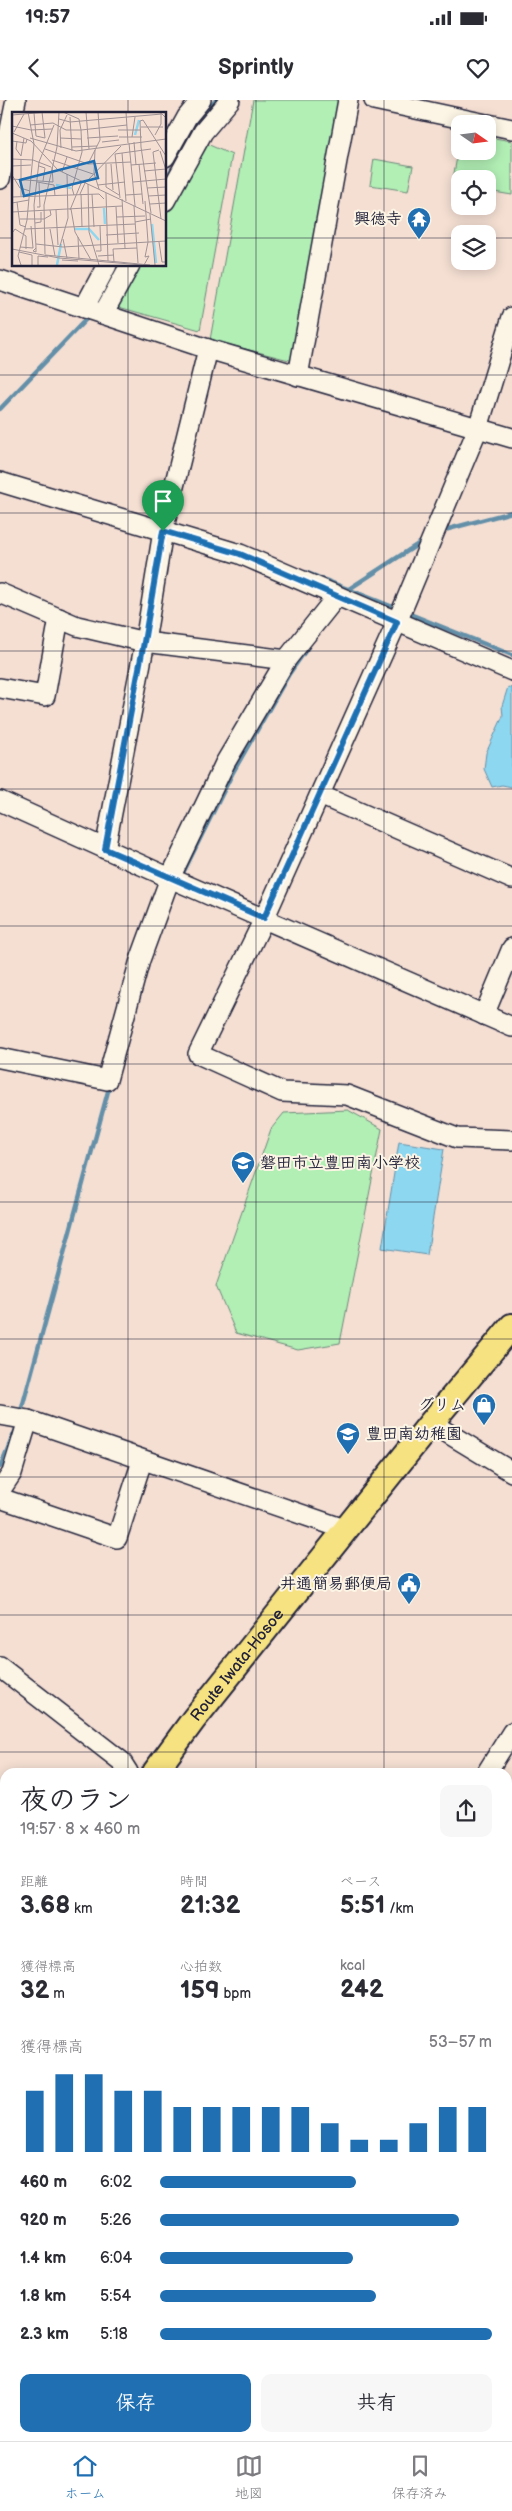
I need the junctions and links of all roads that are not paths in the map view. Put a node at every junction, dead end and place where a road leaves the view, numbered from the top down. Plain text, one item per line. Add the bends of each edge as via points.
1 (201, 100) edge
2 (230, 100) edge
3 (348, 100) edge
4 (374, 100) edge
5 (451, 116) edge
6 (12, 120) edge
7 (496, 126) edge
8 (512, 129) edge
9 (166, 155) edge
10 (0, 179) edge
11 (166, 198) edge
12 (106, 266) edge
13 (129, 266) edge
14 (0, 280) edge
15 (84, 308) junction
16 (103, 314) junction
17 (512, 316) edge
18 (208, 349) junction
19 (298, 376) junction
20 (478, 428) junction
21 (512, 438) edge
22 (0, 482) edge
23 (163, 531) junction
24 (0, 593) edge
25 (336, 596) junction
26 (59, 618) junction
27 (397, 622) junction
28 (144, 642) junction
29 (286, 660) junction
30 (512, 671) edge
31 (0, 688) edge
32 (320, 795) junction
33 (0, 801) edge
34 (105, 849) junction
35 (170, 878) junction
36 (512, 879) edge
37 (264, 918) junction
38 (512, 948) edge
39 (484, 1015) junction
40 (512, 1027) edge
41 (0, 1058) edge
42 (512, 1140) edge
43 (512, 1326) edge
44 (0, 1415) edge
45 (28, 1420) junction
46 (431, 1423) junction
47 (142, 1461) junction
48 (512, 1472) edge
49 (0, 1491) edge
50 (0, 1498) edge
51 (347, 1530) junction
52 (0, 1666) edge
53 (512, 1732) edge
54 (125, 1768) edge
55 (158, 1768) edge
56 (489, 1768) edge

1 - 9 street via 187,117
2 - 11 street via 203,132
3 - 19 street
4 - 5 street
6 - 10 street
7 - 8 street
12 - 15 street
13 - 16 street
14 - 15 street
15 - 16 street
16 - 18 street
17 - 20 street
18 - 19 street
18 - 23 street
19 - 20 street
20 - 21 street
20 - 27 street
22 - 23 street
23 - 25 street via 240,554
23 - 28 street
24 - 26 street
25 - 27 street
25 - 29 street
26 - 28 street via 77,626
26 - 31 street via 45,696
27 - 30 street
27 - 32 street
28 - 29 street
28 - 34 street
29 - 35 street via 225,763
32 - 36 street
32 - 37 street
33 - 34 street
34 - 35 street
35 - 37 street
35 - 41 street via 140,960 107,1080
37 - 39 street
37 - 42 street via 198,1054 282,1092 347,1095 458,1138
38 - 39 street
39 - 40 street
43 - 46 main road, Route Iwata-Hosoe
44 - 45 street
45 - 47 street
45 - 49 street via 12,1473
46 - 48 street
46 - 51 main road, Route Iwata-Hosoe
47 - 50 street via 117,1538
47 - 51 street
51 - 55 main road, Route Iwata-Hosoe
52 - 54 street via 121,1761
53 - 56 street

